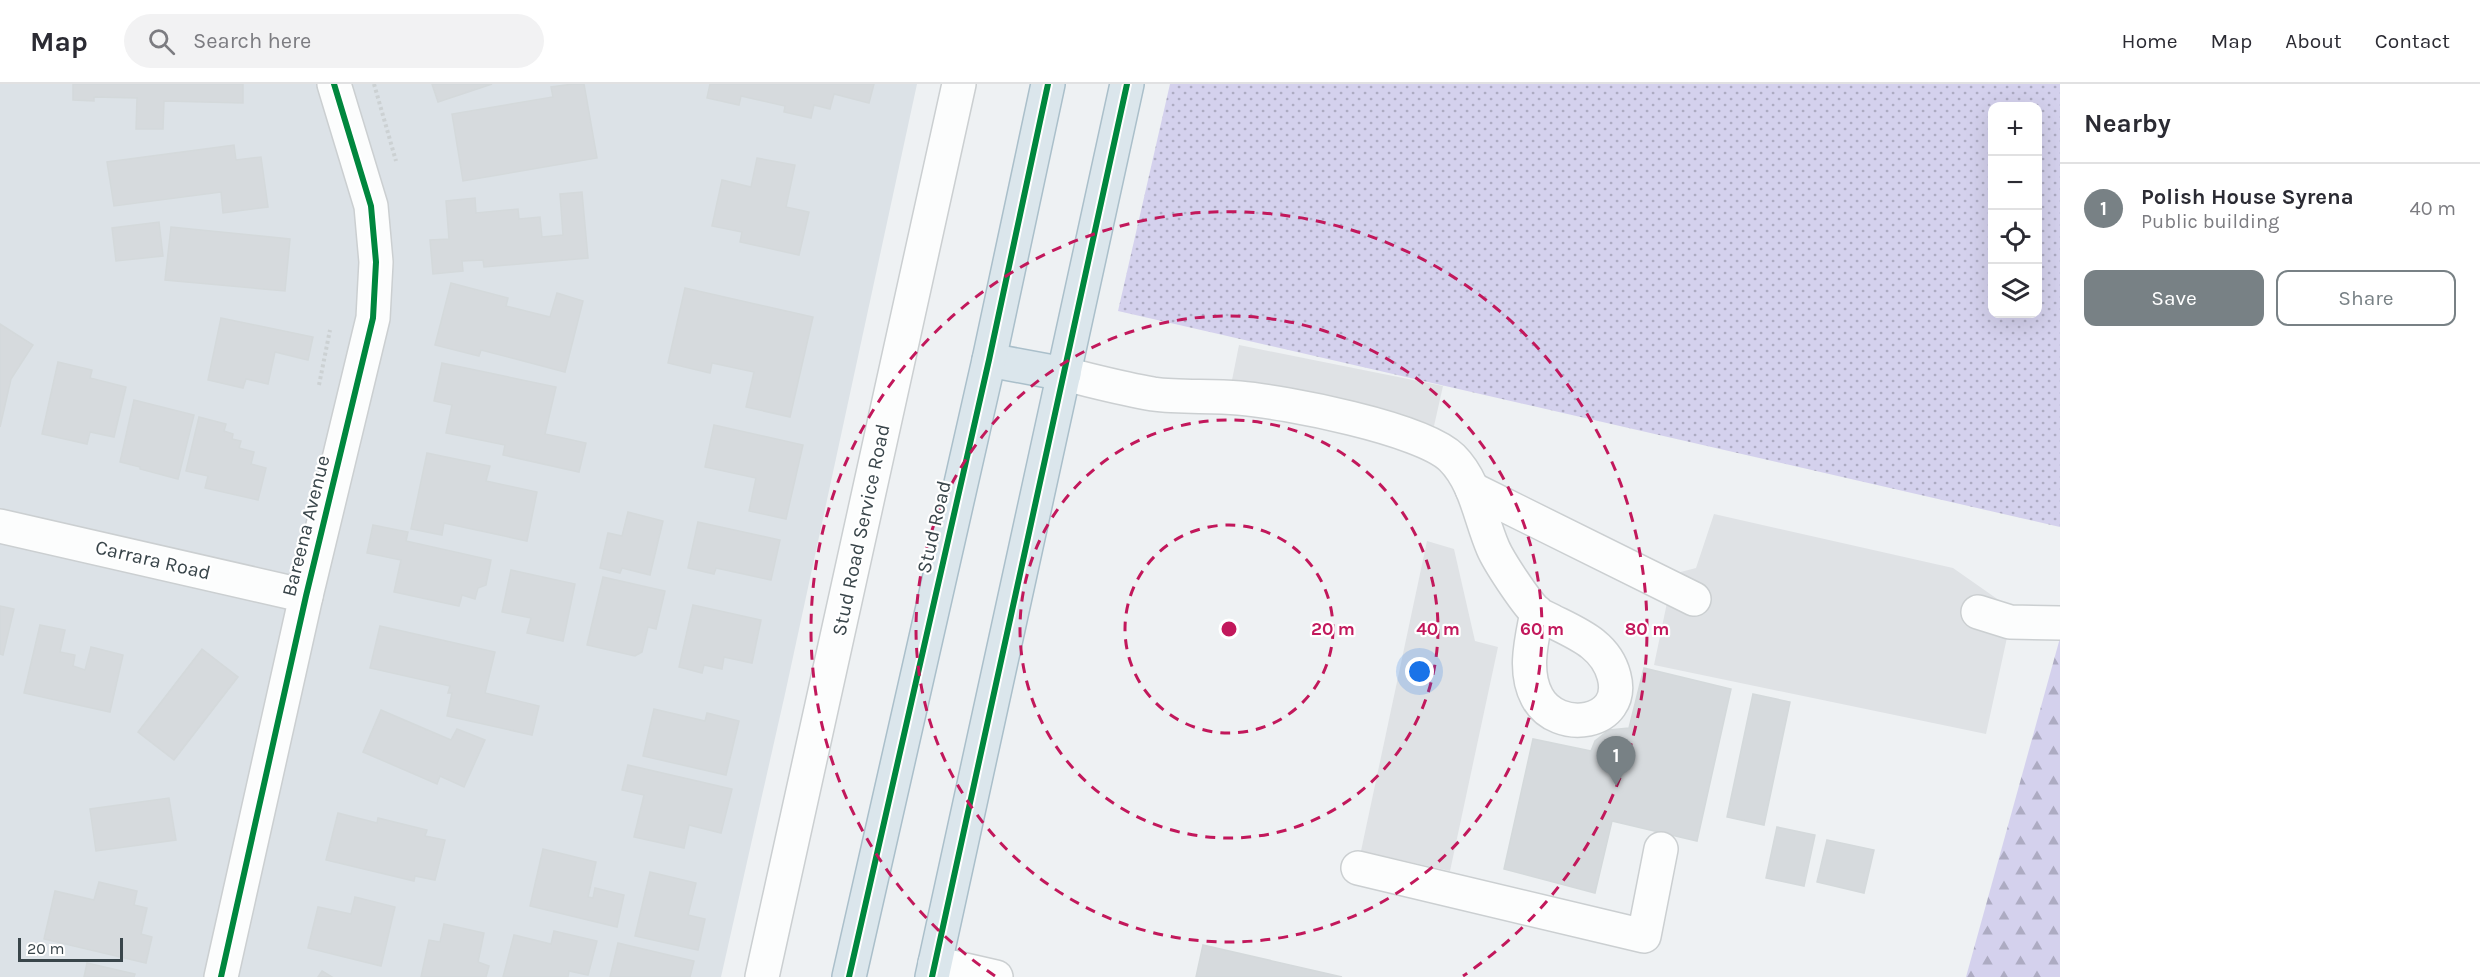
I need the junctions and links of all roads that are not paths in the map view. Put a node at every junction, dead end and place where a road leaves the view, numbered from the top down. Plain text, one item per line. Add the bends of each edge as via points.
1 (334, 84) edge
2 (959, 84) edge
3 (1048, 84) edge
4 (1127, 84) edge
5 (989, 360) junction
6 (1064, 374) junction
7 (1472, 489) junction
8 (0, 526) edge
9 (306, 596) junction
10 (1694, 599) dead end
11 (1537, 612) dead end
12 (1978, 612) dead end
13 (2060, 623) edge
14 (1660, 849) dead end
15 (1358, 868) dead end
16 (934, 970) edge
17 (222, 977) edge
18 (762, 977) edge
19 (849, 977) edge
20 (996, 977) edge

1 - 9 street, Bareena Avenue via 371,206 376,281 369,336
2 - 18 street, Stud Road Service Road
3 - 5 highway, Stud Road
4 - 6 highway
5 - 6 highway
5 - 19 highway, Stud Road
6 - 7 street via 1155,394 1270,402 1400,432 1436,446 1452,458
6 - 16 highway
7 - 10 street
7 - 11 street via 1493,550
8 - 9 street, Carrara Road
9 - 17 street, Bareena Avenue
12 - 13 street via 2010,622
14 - 15 street via 1644,936
16 - 20 street

